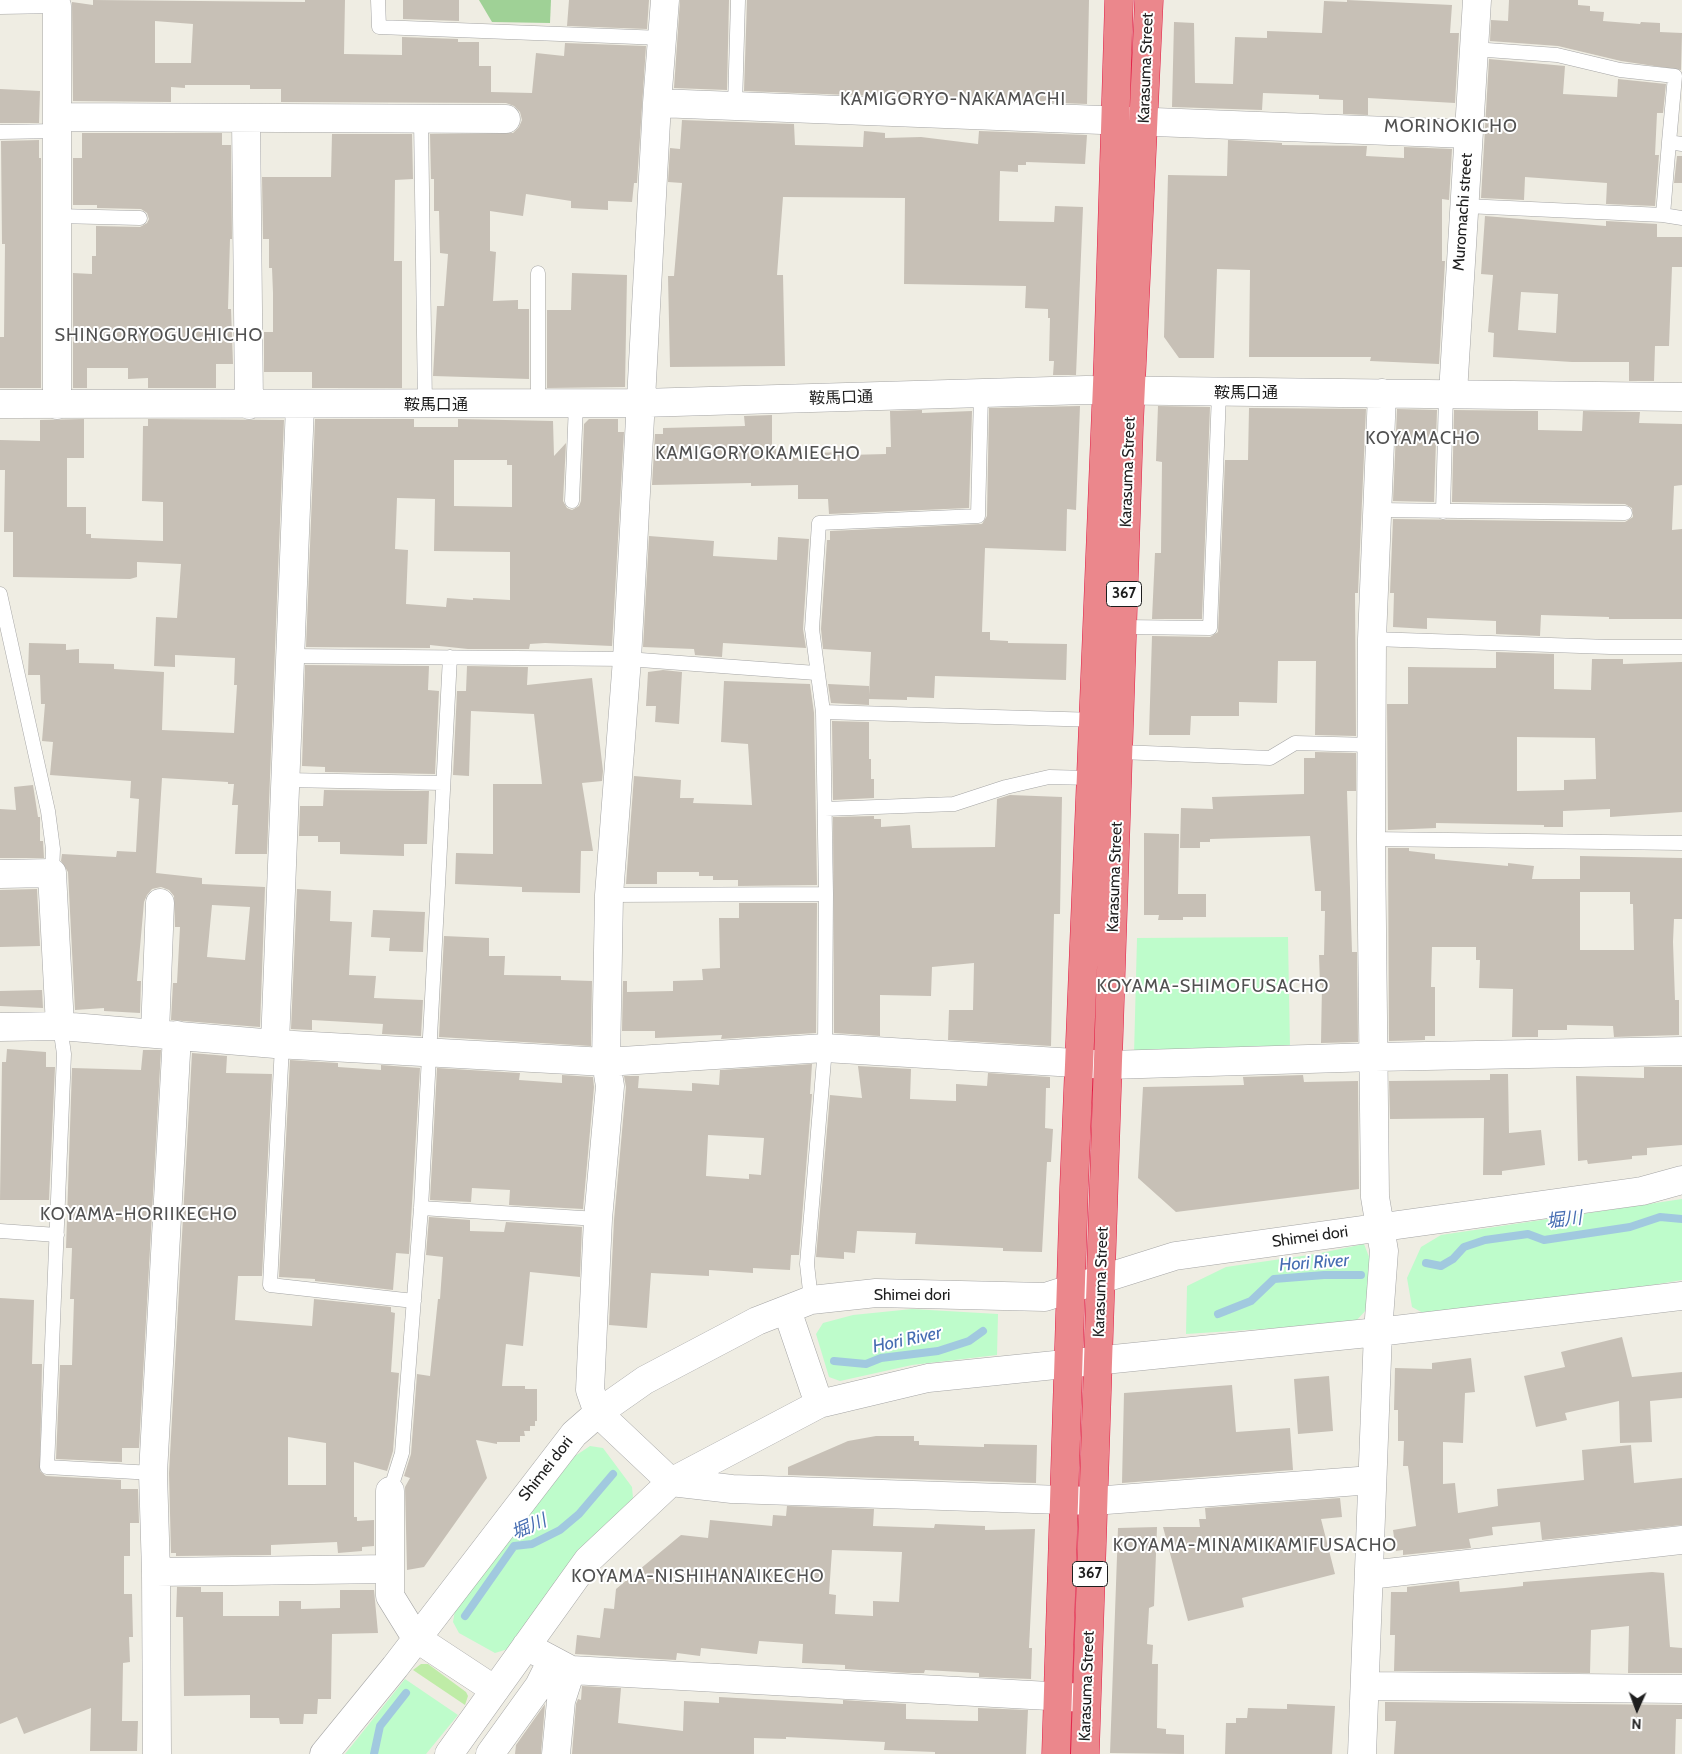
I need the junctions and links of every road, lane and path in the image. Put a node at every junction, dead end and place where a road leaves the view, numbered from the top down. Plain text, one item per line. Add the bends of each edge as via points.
1 (378, 0) edge
2 (666, 0) edge
3 (738, 0) edge
4 (1119, 0) edge
5 (1149, 0) edge
6 (1476, 0) edge
7 (57, 3) edge
8 (0, 7) edge
9 (663, 38) junction
10 (1473, 49) junction
11 (657, 103) junction
12 (735, 106) junction
13 (246, 119) junction
14 (421, 119) junction
15 (506, 119) dead end
16 (1116, 120) junction
17 (1145, 122) junction
18 (57, 124) junction
19 (0, 132) edge
20 (1468, 134) junction
21 (1676, 143) edge
22 (1465, 206) junction
23 (1662, 215) junction
24 (57, 216) junction
25 (140, 218) dead end
26 (1682, 218) edge
27 (538, 273) dead end
28 (1119, 392) junction
29 (1219, 393) junction
30 (1382, 393) junction
31 (1449, 393) junction
32 (980, 394) junction
33 (1682, 397) edge
34 (641, 403) junction
35 (0, 404) edge
36 (538, 404) junction
37 (576, 404) junction
38 (57, 405) junction
39 (300, 405) junction
40 (425, 405) junction
41 (249, 406) junction
42 (572, 501) dead end
43 (1377, 510) junction
44 (1443, 512) junction
45 (1625, 513) dead end
46 (0, 594) edge
47 (1123, 628) junction
48 (1372, 639) junction
49 (1682, 646) edge
50 (290, 656) junction
51 (450, 657) junction
52 (627, 659) junction
53 (816, 672) junction
54 (823, 712) junction
55 (1094, 720) junction
56 (1121, 720) junction
57 (1372, 745) junction
58 (1120, 752) junction
59 (1091, 778) junction
60 (285, 780) junction
61 (443, 783) junction
62 (825, 808) junction
63 (1371, 839) junction
64 (1682, 843) edge
65 (52, 873) junction
66 (0, 874) edge
67 (826, 894) junction
68 (609, 895) junction
69 (160, 903) dead end
70 (60, 1026) junction
71 (0, 1027) edge
72 (166, 1034) junction
73 (278, 1044) junction
74 (825, 1048) junction
75 (428, 1052) junction
76 (1682, 1052) edge
77 (1375, 1056) junction
78 (606, 1062) junction
79 (1080, 1064) junction
80 (1109, 1065) junction
81 (1682, 1180) edge
82 (421, 1208) junction
83 (598, 1219) junction
84 (1380, 1226) junction
85 (0, 1231) edge
86 (56, 1235) junction
87 (1101, 1279) junction
88 (1072, 1289) junction
89 (1682, 1296) edge
90 (414, 1301) junction
91 (799, 1305) junction
92 (1378, 1332) junction
93 (1098, 1360) junction
94 (1070, 1363) junction
95 (819, 1404) junction
96 (598, 1413) junction
97 (153, 1473) junction
98 (1372, 1480) junction
99 (671, 1482) junction
100 (390, 1491) joint
101 (1065, 1500) junction
102 (1093, 1501) junction
103 (1682, 1540) edge
104 (390, 1570) junction
105 (156, 1572) junction
106 (1369, 1575) junction
107 (416, 1638) junction
108 (526, 1646) junction
109 (561, 1665) junction
110 (1365, 1686) junction
111 (1682, 1689) edge
112 (495, 1690) junction
113 (1058, 1697) junction
114 (1086, 1698) junction
115 (157, 1754) edge
116 (324, 1754) edge
117 (449, 1754) edge
118 (490, 1754) edge
119 (556, 1754) edge
120 (1056, 1754) edge
121 (1085, 1754) edge
122 (1362, 1754) edge

1 - 9 lane via 379,27
2 - 9 street
3 - 12 lane
4 - 16 highway, Karasuma Street / 367
5 - 17 highway, Karasuma Street / 367
6 - 10 street, Muromachi street
7 - 8 lane
7 - 18 street
9 - 11 street
10 - 20 street, Muromachi street
10 - 21 lane via 1557,55 1620,70 1675,76
11 - 12 street
11 - 34 street
12 - 16 street
13 - 14 street
13 - 18 street
13 - 41 street
14 - 15 street
14 - 40 lane
16 - 17 street
16 - 28 highway, Karasuma Street / 367
17 - 20 street
17 - 28 highway, Karasuma Street / 367
18 - 19 lane
18 - 24 street
20 - 22 street, Muromachi street
21 - 23 lane
22 - 23 lane
22 - 31 street, Muromachi street
23 - 26 lane
24 - 25 lane
24 - 38 street
27 - 36 lane
28 - 29 street, 鞍馬口通
28 - 32 street, 鞍馬口通
28 - 47 highway, Karasuma Street / 367
28 - 55 highway, Karasuma Street / 367
29 - 30 street, 鞍馬口通
29 - 47 lane via 1210,628
30 - 31 street, 鞍馬口通
30 - 43 street
31 - 33 street, 鞍馬口通
31 - 44 lane
32 - 34 street, 鞍馬口通
32 - 53 lane via 978,516 819,523 812,629
34 - 37 street, 鞍馬口通
34 - 52 street
35 - 38 street, 鞍馬口通
36 - 37 street, 鞍馬口通
36 - 40 street, 鞍馬口通
37 - 42 lane
38 - 41 street, 鞍馬口通
39 - 40 street, 鞍馬口通
39 - 41 street, 鞍馬口通
39 - 50 street
43 - 44 lane
43 - 48 street
44 - 45 lane
46 - 65 lane via 48,811 53,849
47 - 56 highway, Karasuma Street / 367
48 - 49 lane via 1610,647
48 - 57 street
50 - 51 lane
50 - 60 street
51 - 52 lane
51 - 61 lane
52 - 53 lane
52 - 68 street
53 - 54 lane
54 - 55 lane
54 - 62 lane
55 - 56 lane
55 - 59 highway, Karasuma Street / 367
56 - 58 highway, Karasuma Street / 367
57 - 58 lane via 1295,743 1270,758
57 - 63 street
58 - 80 highway, Karasuma Street / 367
59 - 62 lane via 1049,777 954,804
59 - 79 highway, Karasuma Street / 367
60 - 61 lane
60 - 73 street
61 - 75 lane
62 - 67 lane
63 - 64 lane
63 - 77 street
65 - 66 street
65 - 70 street
67 - 68 lane
67 - 74 lane
68 - 78 street
69 - 72 street
70 - 71 street
70 - 72 street
70 - 86 lane via 64,1054
72 - 73 street
72 - 97 street
73 - 75 street
73 - 90 lane via 270,1285
74 - 78 street
74 - 79 street
74 - 91 lane via 807,1264
75 - 78 street
75 - 82 lane
76 - 77 street
77 - 80 street
77 - 84 street via 1375,1197
78 - 83 street via 610,1086
79 - 80 street
79 - 88 highway, Karasuma Street / 367
80 - 87 highway, Karasuma Street / 367
81 - 84 street, Shimei dori via 1642,1191
82 - 83 lane
82 - 90 lane
83 - 96 street via 590,1390
84 - 87 street, Shimei dori via 1175,1256
84 - 92 street via 1384,1251
85 - 86 lane
86 - 97 lane via 47,1467
87 - 88 street, Shimei dori
87 - 93 highway, Karasuma Street / 367
88 - 91 street, Shimei dori via 1045,1297 876,1293
88 - 94 highway, Karasuma Street / 367
89 - 92 street
90 - 100 lane via 402,1453
91 - 95 street
91 - 96 street, Shimei dori via 757,1321 710,1345 645,1380
92 - 93 street
92 - 98 street
93 - 94 street
93 - 102 highway, Karasuma Street / 367
94 - 95 street via 928,1378
94 - 101 highway, Karasuma Street / 367
95 - 99 street
96 - 99 street
96 - 107 street, Shimei dori via 574,1434
97 - 105 street
98 - 102 street
98 - 106 street
99 - 101 street via 777,1492
99 - 108 street via 588,1560
100 - 104 street
101 - 102 street
101 - 113 highway, Karasuma Street / 367
102 - 114 highway, Karasuma Street / 367
103 - 106 street
104 - 105 street
104 - 107 street via 390,1596
105 - 115 street
106 - 110 street
107 - 112 street
107 - 116 street, Shimei dori
108 - 109 street
108 - 112 street
109 - 113 street
109 - 118 street via 540,1686
109 - 119 street
110 - 111 street
110 - 122 street
112 - 117 street
113 - 114 street
113 - 120 highway, Karasuma Street / 367
114 - 121 highway, Karasuma Street / 367

